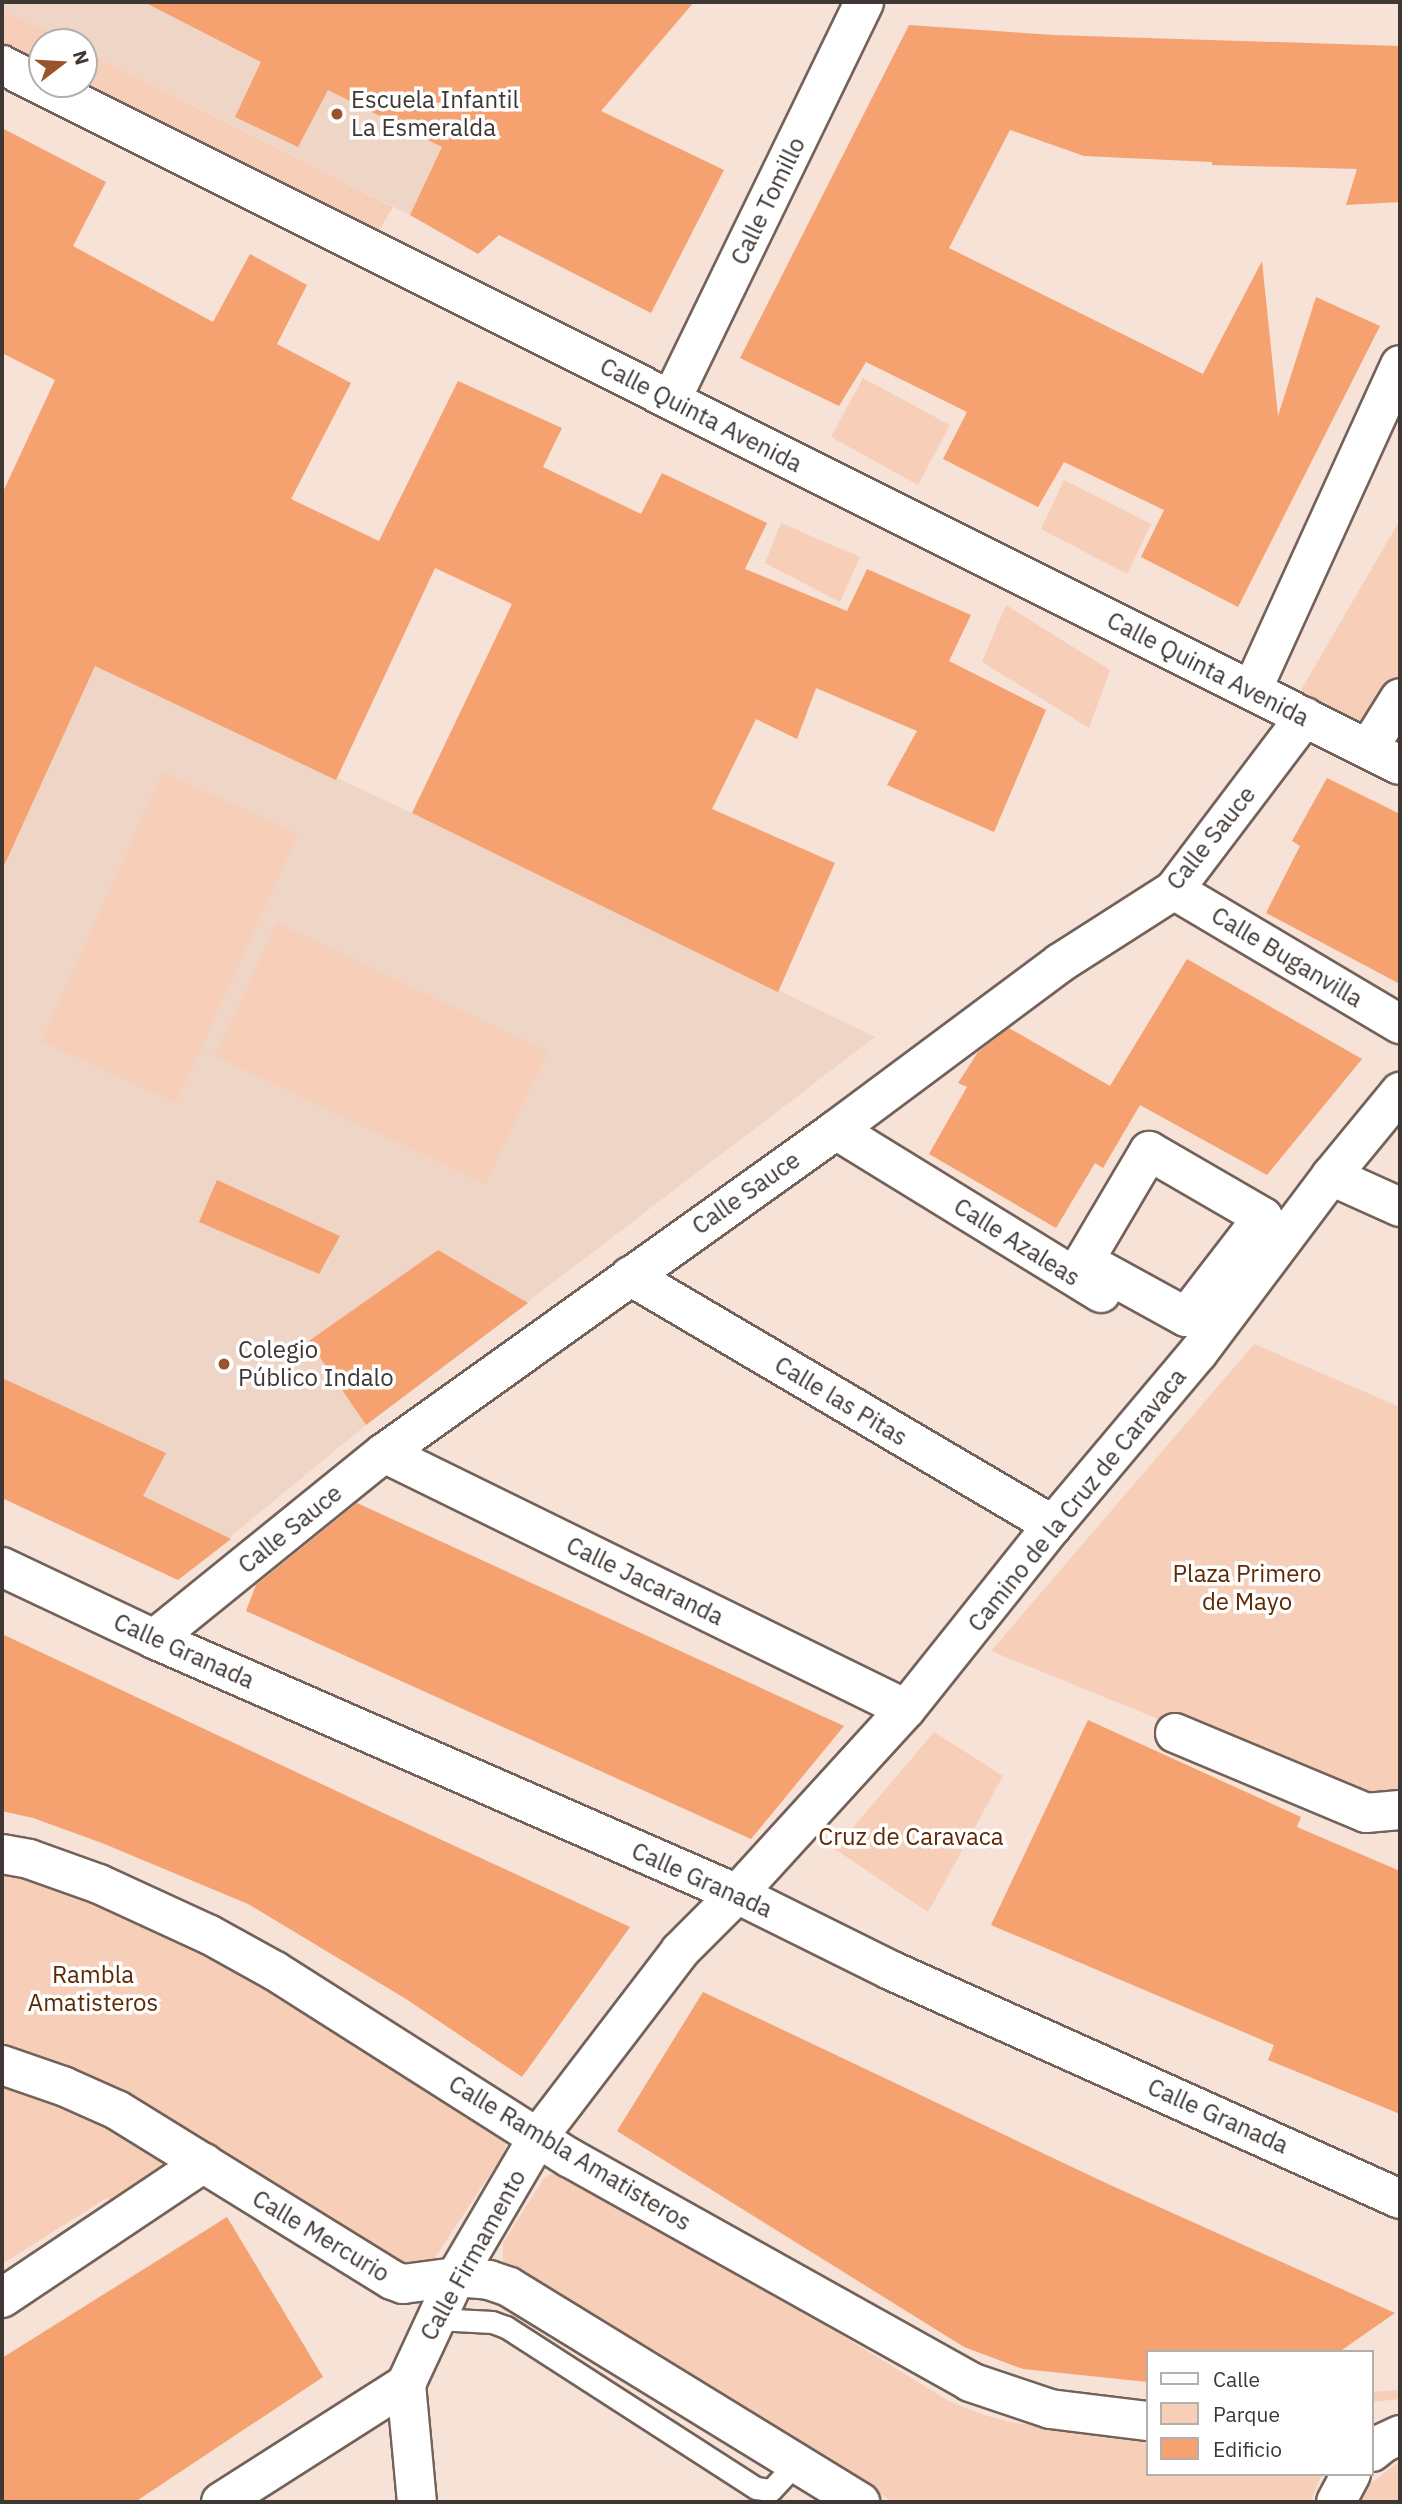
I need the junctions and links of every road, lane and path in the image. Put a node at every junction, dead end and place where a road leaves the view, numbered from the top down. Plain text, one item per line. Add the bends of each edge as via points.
1 (864, 2) edge
2 (2, 65) edge
3 (1400, 365) edge
4 (671, 400) junction
5 (1252, 690) junction
6 (1400, 698) edge
7 (1306, 717) junction
8 (1384, 757) edge
9 (1174, 890) junction
10 (1400, 1024) edge
11 (1400, 1092) edge
12 (835, 1130) junction
13 (1149, 1151) joint
14 (1331, 1176) junction
15 (1400, 1208) edge
16 (630, 1276) junction
17 (1198, 1353) junction
18 (384, 1452) junction
19 (1053, 1525) junction
20 (2, 1567) edge
21 (154, 1639) junction
22 (906, 1709) junction
23 (1175, 1733) dead end
24 (1400, 1810) edge
25 (2, 1854) edge
26 (737, 1894) junction
27 (2, 2065) edge
28 (538, 2137) junction
29 (204, 2163) junction
30 (1400, 2199) edge
31 (456, 2277) junction
32 (2, 2298) edge
33 (436, 2319) junction
34 (406, 2384) junction
35 (1146, 2421) edge
36 (1374, 2429) edge
37 (1400, 2430) edge
38 (1400, 2435) edge
39 (1374, 2450) edge
40 (796, 2463) junction
41 (1350, 2476) edge
42 (221, 2502) edge
43 (418, 2502) edge
44 (860, 2502) edge
45 (1336, 2502) edge

1 - 4 street, Calle Tomillo
2 - 4 street, Calle Quinta Avenida
3 - 5 street
4 - 5 street, Calle Quinta Avenida
5 - 7 street, Calle Quinta Avenida
6 - 8 street
7 - 8 street, Calle Quinta Avenida
7 - 9 street, Calle Sauce
9 - 10 street, Calle Buganvilla
9 - 12 street, Calle Sauce via 1060,962
11 - 14 street, Camino de la Cruz de Caravaca
12 - 16 street, Calle Sauce
12 - 17 street, Calle Azaleas
13 - 13 street via 1263,1217 1186,1317 1084,1261
14 - 15 street
14 - 17 street, Camino de la Cruz de Caravaca
16 - 18 street, Calle Sauce
16 - 19 street, Calle las Pitas
17 - 19 street, Camino de la Cruz de Caravaca
18 - 21 street, Calle Sauce
18 - 22 street, Calle Jacaranda
19 - 22 street, Camino de la Cruz de Caravaca
20 - 21 street, Calle Granada
21 - 26 street, Calle Granada
22 - 26 street, Camino de la Cruz de Caravaca
23 - 24 street via 1366,1812
25 - 28 street, Calle Rambla Amatisteros via 99,1884 210,1935
26 - 28 street, Calle Firmamento via 680,1951
26 - 30 street, Calle Granada via 890,1970
27 - 29 street, Calle Mercurio via 98,2100
28 - 31 street, Calle Firmamento
28 - 35 street, Calle Rambla Amatisteros via 970,2382 1050,2409
29 - 31 street, Calle Mercurio via 392,2280 402,2284
29 - 32 street
31 - 33 street, Calle Firmamento
31 - 40 street, Calle Mercurio via 509,2287
33 - 34 street, Calle Firmamento
33 - 40 lane via 506,2327 756,2488 771,2490
34 - 42 street
34 - 43 street
36 - 37 street
38 - 39 street
40 - 44 street, Calle Mercurio
41 - 45 street

